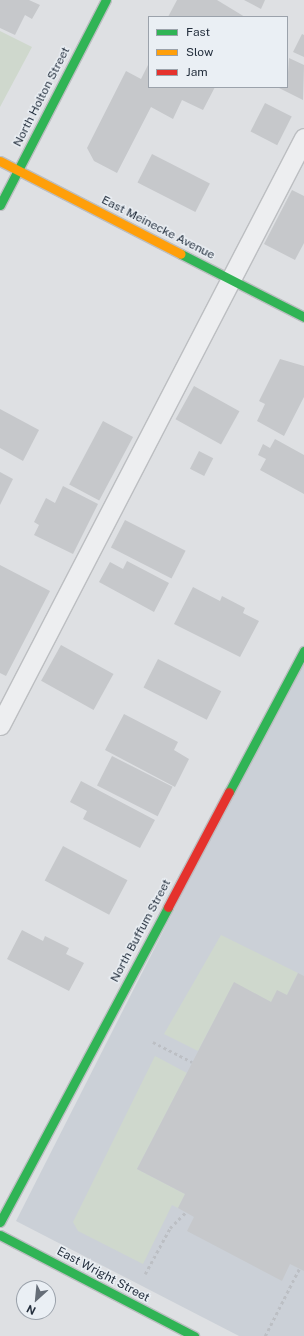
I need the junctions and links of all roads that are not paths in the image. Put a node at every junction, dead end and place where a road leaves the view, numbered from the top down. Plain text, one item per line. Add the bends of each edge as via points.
1 (106, 0) edge
2 (304, 138) edge
3 (0, 161) edge
4 (18, 170) junction
5 (0, 204) edge
6 (231, 278) junction
7 (304, 316) edge
8 (304, 651) edge
9 (0, 725) edge
10 (0, 1222) edge
11 (0, 1235) edge
12 (194, 1336) edge

1 - 4 street, North Holton Street
2 - 6 lane
3 - 4 street, East Meinecke Avenue
4 - 5 street, North Holton Street
4 - 6 street, East Meinecke Avenue
6 - 7 street, East Meinecke Avenue
6 - 9 lane
8 - 10 street, North Buffum Street
11 - 12 street, East Wright Street

